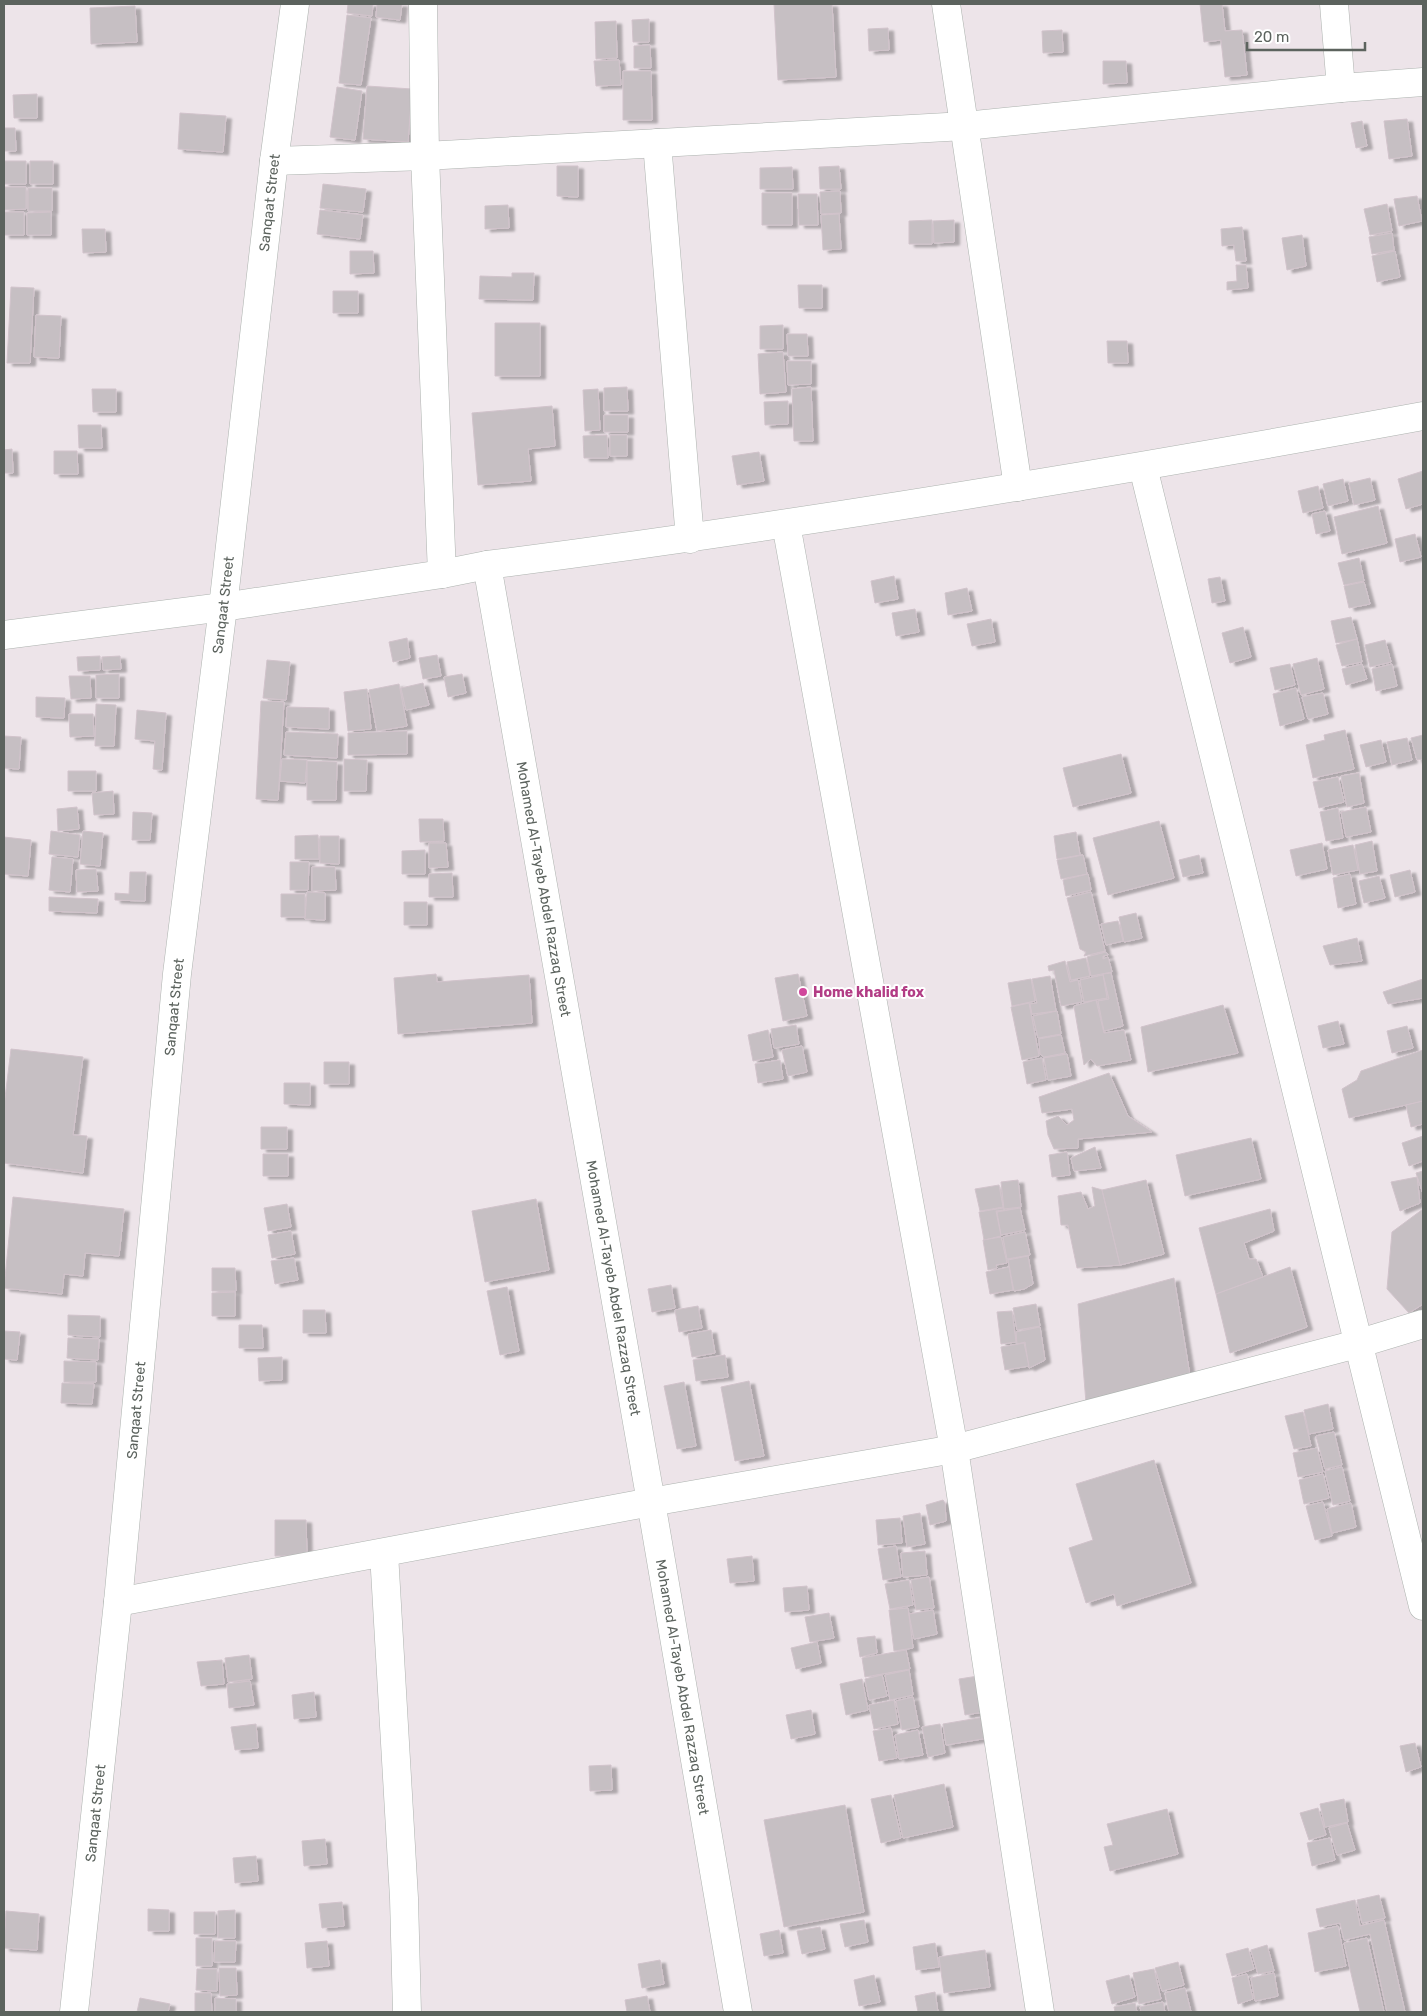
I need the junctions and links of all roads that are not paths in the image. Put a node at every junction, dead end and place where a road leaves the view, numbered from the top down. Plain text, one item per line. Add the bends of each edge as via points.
1 (295, 4) edge
2 (423, 4) edge
3 (946, 4) edge
4 (1334, 4) edge
5 (1423, 82) edge
6 (1341, 88) junction
7 (965, 126) junction
8 (657, 143) junction
9 (425, 156) junction
10 (274, 161) junction
11 (1423, 416) edge
12 (1143, 467) junction
13 (1018, 488) junction
14 (786, 524) junction
15 (690, 539) junction
16 (487, 565) junction
17 (442, 574) junction
18 (223, 606) junction
19 (4, 635) edge
20 (1423, 1324) edge
21 (1357, 1344) junction
22 (954, 1449) junction
23 (651, 1502) junction
24 (384, 1553) junction
25 (118, 1602) junction
26 (1423, 1606) edge
27 (74, 2012) edge
28 (406, 2012) edge
29 (738, 2012) edge
30 (1040, 2012) edge

1 - 10 street, Sanqaat Street
2 - 9 street
3 - 7 street
4 - 6 street
5 - 6 street
6 - 7 street
7 - 8 street
7 - 13 street
8 - 9 street
8 - 15 street
9 - 10 street
9 - 17 street
10 - 18 street, Sanqaat Street
11 - 12 street
12 - 13 street
12 - 21 street
13 - 14 street
14 - 15 street
14 - 22 street
15 - 16 street
16 - 17 street
16 - 23 street, Mohamed Al-Tayeb Abdel Razzaq Street
17 - 18 street
18 - 19 street
18 - 25 street, Sanqaat Street via 177,974
20 - 21 street
21 - 22 street
21 - 26 street
22 - 23 street
22 - 30 street
23 - 24 street
23 - 29 street, Mohamed Al-Tayeb Abdel Razzaq Street
24 - 25 street
24 - 28 street via 404,1898
25 - 27 street, Sanqaat Street

